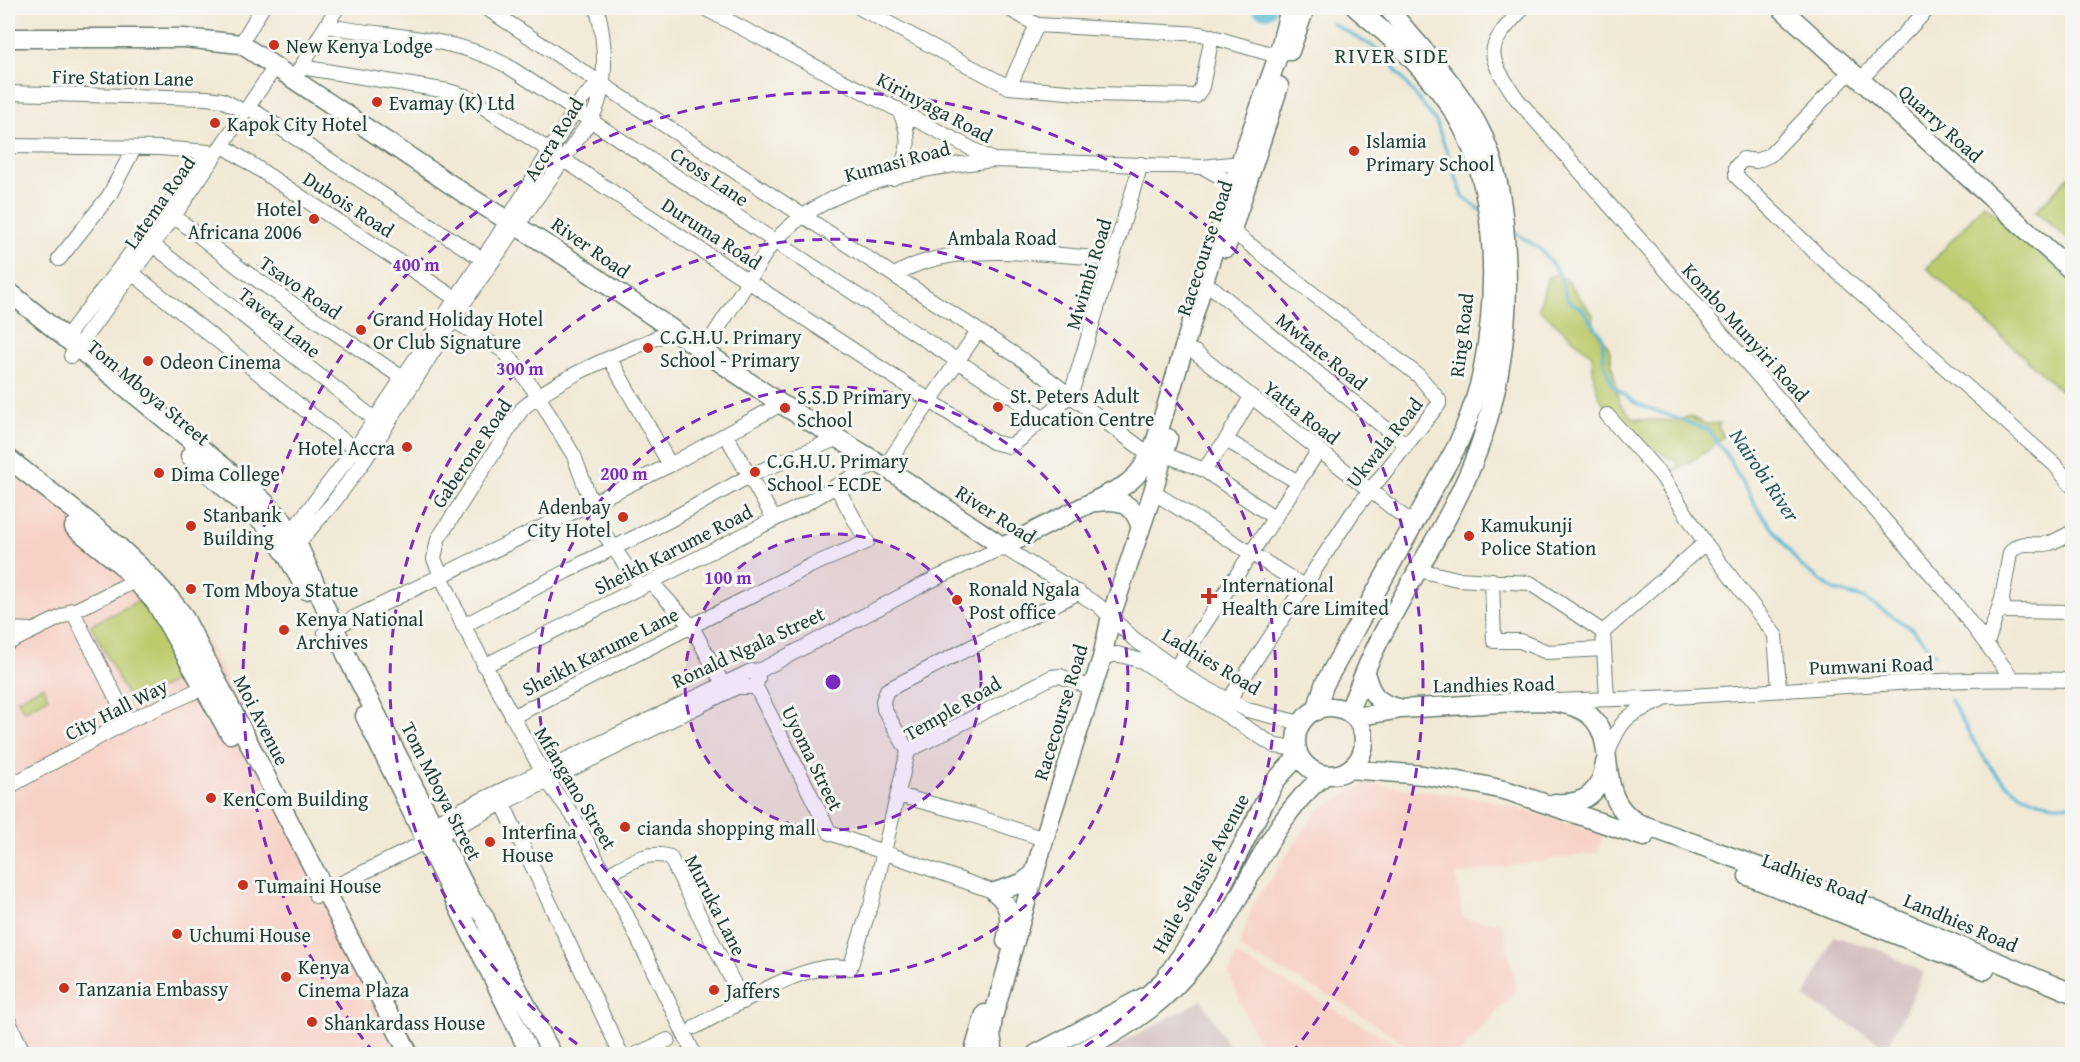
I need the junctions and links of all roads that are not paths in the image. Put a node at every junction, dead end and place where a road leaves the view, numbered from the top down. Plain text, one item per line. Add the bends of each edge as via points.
1 (262, 8) edge
2 (337, 8) edge
3 (486, 8) edge
4 (597, 8) edge
5 (704, 8) edge
6 (860, 8) edge
7 (1008, 8) edge
8 (1290, 8) edge
9 (1305, 8) edge
10 (1356, 8) edge
11 (1388, 8) edge
12 (1522, 8) edge
13 (1781, 8) edge
14 (1927, 8) edge
15 (1037, 25) junction
16 (328, 26) junction
17 (1212, 36) junction
18 (8, 38) edge
19 (240, 44) junction
20 (1278, 56) junction
21 (272, 65) junction
22 (297, 73) junction
23 (1855, 76) junction
24 (600, 83) junction
25 (1009, 87) junction
26 (8, 93) edge
27 (242, 107) junction
28 (898, 109) junction
29 (575, 111) junction
30 (590, 122) junction
31 (222, 140) junction
32 (8, 146) edge
33 (134, 148) junction
34 (208, 152) junction
35 (552, 152) junction
36 (564, 160) junction
37 (993, 160) junction
38 (1248, 162) junction
39 (1141, 164) junction
40 (1203, 167) junction
41 (893, 178) junction
42 (189, 186) junction
43 (1240, 188) junction
44 (174, 216) junction
45 (804, 216) junction
46 (1497, 221) junction
47 (514, 222) junction
48 (1232, 231) junction
49 (773, 243) junction
50 (153, 245) junction
51 (59, 259) dead end
52 (482, 259) junction
53 (1112, 259) junction
54 (2073, 271) edge
55 (132, 273) junction
56 (895, 275) junction
57 (749, 280) junction
58 (1213, 288) junction
59 (8, 291) edge
60 (454, 298) junction
61 (8, 307) edge
62 (453, 320) junction
63 (674, 330) junction
64 (978, 331) junction
65 (71, 348) junction
66 (704, 350) junction
67 (1195, 352) junction
68 (610, 358) junction
69 (956, 361) junction
70 (406, 381) junction
71 (1071, 394) junction
72 (538, 396) junction
73 (1251, 397) junction
74 (930, 399) junction
75 (781, 404) junction
76 (1607, 415) dead end
77 (1046, 419) junction
78 (380, 423) junction
79 (726, 435) junction
80 (838, 438) junction
81 (1226, 440) junction
82 (1406, 445) junction
83 (1319, 450) junction
84 (361, 454) junction
85 (1157, 454) junction
86 (8, 458) edge
87 (882, 464) junction
88 (670, 465) junction
89 (8, 470) edge
90 (1204, 471) junction
91 (751, 475) junction
92 (1135, 478) joint
93 (1298, 482) junction
94 (836, 486) junction
95 (2073, 486) edge
96 (1369, 490) junction
97 (1153, 492) junction
98 (590, 502) junction
99 (1095, 502) junction
100 (1275, 518) junction
101 (774, 519) junction
102 (1140, 525) junction
103 (1414, 525) junction
104 (2073, 532) edge
105 (1705, 543) junction
106 (289, 545) junction
107 (613, 547) junction
108 (1004, 547) junction
109 (1253, 554) junction
110 (1419, 570) junction
111 (441, 577) junction
112 (142, 578) junction
113 (1492, 580) junction
114 (646, 585) junction
115 (1305, 587) junction
116 (1079, 592) junction
117 (2002, 599) junction
118 (72, 610) junction
119 (2073, 612) edge
120 (1111, 616) junction
121 (463, 626) junction
122 (692, 627) junction
123 (8, 629) edge
124 (32, 630) junction
125 (330, 630) junction
126 (1603, 632) junction
127 (8, 643) edge
128 (1987, 643) junction
129 (1604, 649) junction
130 (1102, 657) junction
131 (484, 666) junction
132 (1175, 669) junction
133 (760, 670) junction
134 (1365, 672) junction
135 (2012, 678) junction
136 (2073, 680) edge
137 (211, 684) junction
138 (723, 684) junction
139 (756, 687) junction
140 (1092, 688) junction
141 (1779, 689) junction
142 (1671, 697) junction
143 (1607, 698) junction
144 (1228, 701) junction
145 (1545, 701) junction
146 (1401, 709) junction
147 (1316, 711) junction
148 (1352, 715) junction
149 (512, 717) junction
150 (128, 721) junction
151 (1301, 723) junction
152 (908, 751) junction
153 (1298, 752) junction
154 (1608, 753) junction
155 (1349, 769) junction
156 (33, 774) junction
157 (1325, 775) junction
158 (8, 776) edge
159 (545, 777) junction
160 (8, 786) edge
161 (897, 795) junction
162 (1537, 801) junction
163 (503, 804) junction
164 (429, 833) junction
165 (1044, 839) junction
166 (884, 853) junction
167 (1035, 873) junction
168 (606, 876) junction
169 (995, 892) junction
170 (321, 894) junction
171 (2073, 993) edge
172 (743, 1002) junction
173 (2073, 1006) edge
174 (8, 1020) edge
175 (675, 1020) junction
176 (695, 1027) junction
177 (668, 1040) junction
178 (8, 1043) edge
179 (692, 1051) edge
180 (13, 1054) edge
181 (24, 1054) edge
182 (398, 1054) edge
183 (409, 1054) edge
184 (530, 1054) edge
185 (552, 1054) edge
186 (621, 1054) edge
187 (637, 1054) edge
188 (972, 1054) edge
189 (994, 1054) edge
190 (1036, 1054) edge
191 (1077, 1054) edge

1 - 19 street
2 - 16 street
3 - 24 street
4 - 24 street via 605,51
5 - 28 street, Kirinyaga Road
6 - 25 street
7 - 15 street
8 - 20 main road, Racecourse Road
9 - 38 main road, Racecourse Road
10 - 46 main road, Ring Road via 1412,59 1455,114
11 - 46 main road, Ring Road via 1438,64 1485,139 1498,178
12 - 128 street, Kombo Munyiri Road via 1499,34 1492,56 1516,99 1872,505
13 - 23 main road, Quarry Road
14 - 23 street
15 - 17 street
15 - 25 street
16 - 22 street
16 - 29 street, Cross Lane via 488,55
17 - 20 street
17 - 25 street via 1202,87 1196,96 1091,94
18 - 19 main road, River Road via 184,38
19 - 21 main road, River Road
20 - 38 main road, Racecourse Road
21 - 22 main road, River Road
21 - 27 street, Latema Road
22 - 35 street, Duruma Road via 437,89 468,97
22 - 47 main road, River Road via 468,196
23 - 54 main road, Quarry Road
23 - 95 street via 1770,155 1756,161 1743,159 1737,176 1817,254 2055,465
24 - 29 street, Accra Road
24 - 30 street, Accra Road via 600,100
24 - 45 street
26 - 27 street, Fire Station Lane via 207,98
27 - 31 street, Latema Road
27 - 52 street, Fire Station Lane
28 - 37 street, Kirinyaga Road
28 - 41 street via 908,129 908,152
29 - 30 street, Cross Lane
29 - 35 street, Accra Road
30 - 36 street, Accra Road
30 - 49 street, Cross Lane
31 - 34 street, Latema Road
31 - 42 street, Latema Road
31 - 60 street, Dubois Road
32 - 33 street
33 - 34 street
33 - 51 street via 109,196
34 - 42 street, Latema Road
35 - 36 street, Duruma Road
35 - 47 street, Accra Road
36 - 47 street, Accra Road
36 - 57 street, Duruma Road
37 - 39 street, Kirinyaga Road
37 - 41 street, Kumasi Road via 952,164
38 - 40 street, Kirinyaga Road
38 - 43 main road, Racecourse Road
39 - 40 street, Kirinyaga Road
39 - 53 street, Mwimbi Road
40 - 43 street
41 - 45 street, Kumasi Road via 836,198
42 - 44 street, Latema Road
42 - 65 street, Latema Road
43 - 48 main road, Racecourse Road
43 - 85 main road, Racecourse Road
44 - 50 street, Latema Road
44 - 70 street, Tsavo Road via 240,269
45 - 49 street, Kumasi Road
45 - 56 street
46 - 103 main road, Ring Road via 1483,369 1457,446
46 - 110 main road, Ring Road via 1507,270 1502,364 1490,413 1460,493
47 - 52 street, Accra Road
47 - 62 street, Accra Road
47 - 63 main road, River Road
48 - 58 main road, Racecourse Road
48 - 82 street, Ukwala Road via 1419,376 1438,397 1439,404
49 - 57 street, Kumasi Road
49 - 69 street, Cross Lane
50 - 55 street, Latema Road
50 - 78 street, Taveta Lane
52 - 60 street, Accra Road
53 - 56 street, Ambala Road via 956,254 912,264
53 - 71 street, Mwimbi Road
55 - 65 street, Latema Road
55 - 84 street
56 - 64 street
57 - 66 street, Kumasi Road
57 - 74 street, Duruma Road
58 - 67 main road, Racecourse Road
58 - 82 street, Mwtate Road
59 - 65 main road, Tom Mboya Street
60 - 70 street, Accra Road
61 - 65 main road, Tom Mboya Street
62 - 70 street, Accra Road
62 - 72 street via 502,350
63 - 66 main road, River Road
63 - 68 street, Gaberone Road
64 - 69 street, Sheikh Karume Road
64 - 71 street
65 - 106 main road, Tom Mboya Street
66 - 75 main road, River Road
67 - 73 street, Yatta Road
67 - 85 main road, Racecourse Road
68 - 72 street, Gaberone Road
68 - 88 street
69 - 74 street, Sheikh Karume Road
69 - 77 street, Cross Lane
70 - 78 street, Accra Road
71 - 77 street, Duruma Road
71 - 85 street
72 - 98 street via 574,456
72 - 111 street, Gaberone Road via 512,423 438,539 434,559
73 - 81 street
73 - 83 street, Yatta Road
74 - 77 street, Duruma Road via 1004,446 1018,441
74 - 87 street, Sheikh Karume Road
75 - 79 street
75 - 80 main road, River Road
76 - 105 street via 1661,475
78 - 84 street, Accra Road
79 - 88 street
79 - 91 street
80 - 87 main road, River Road
80 - 91 street
81 - 90 street
81 - 93 street
82 - 96 street, Ukwala Road
83 - 93 street
83 - 96 street, Yatta Road
84 - 106 street, Accra Road
85 - 90 street
85 - 92 main road, Racecourse Road
85 - 97 main road, Racecourse Road
86 - 112 main road, Moi Avenue via 124,552
87 - 94 street, Sheikh Karume Road
87 - 108 main road, River Road
88 - 98 street
89 - 112 main road, Moi Avenue
90 - 100 street
91 - 101 street
91 - 107 street
92 - 99 main road, Ronald Ngala Street
93 - 100 street
94 - 101 street, Sheikh Karume Road
94 - 122 street, Sheikh Karume Lane via 867,542 810,566
96 - 103 street, Yatta Road
96 - 115 street, Ukwala Road
97 - 102 main road, Racecourse Road
97 - 109 street
98 - 107 street
98 - 111 street
99 - 102 main road, Ronald Ngala Street via 1122,502 1136,513
99 - 108 main road, Ronald Ngala Street
100 - 109 street
101 - 114 street, Sheikh Karume Road
102 - 120 main road, Racecourse Road
103 - 147 main road, Ring Road via 1324,685
104 - 117 street via 2048,544 2021,543 2015,547 2010,553
105 - 126 street
105 - 141 street via 1775,636
106 - 125 main road, Tom Mboya Street
107 - 114 street
107 - 121 street
108 - 116 street, River Road
108 - 133 street, Ronald Ngala Street
109 - 115 street
109 - 132 street
110 - 113 street via 1457,579
110 - 134 main road, Ring Road
111 - 121 street, Mfangano Street
111 - 125 street
112 - 118 street
112 - 137 main road, Moi Avenue via 183,615
113 - 126 street via 1530,583
113 - 129 street via 1494,641 1520,641 1550,652
114 - 122 street
114 - 131 street, Sheikh Karume Road
115 - 144 street, Ukwala Road
116 - 120 street, River Road
116 - 152 street via 894,685 884,694 884,709
117 - 119 street via 2004,611
117 - 128 street
118 - 124 street
118 - 150 street
120 - 130 main road, Racecourse Road
120 - 132 street, Ladhies Road via 1134,639
121 - 131 street, Mfangano Street
122 - 138 street
122 - 149 street, Sheikh Karume Lane
123 - 124 street
124 - 127 street
125 - 164 main road, Tom Mboya Street
126 - 129 street
128 - 135 street, Kombo Munyiri Road
129 - 143 street
130 - 140 main road, Racecourse Road
130 - 153 street, Ladhies Road via 1117,654 1142,661 1275,746
131 - 149 street, Mfangano Street
132 - 144 street, Ladhies Road
133 - 138 street, Ronald Ngala Street
133 - 139 street
134 - 146 main road via 1376,699
134 - 148 main road, Ring Road
135 - 136 street, Pumwani Road
135 - 141 street, Pumwani Road
137 - 150 street, City Hall Way
137 - 170 main road, Moi Avenue
138 - 159 street, Ronald Ngala Street
139 - 159 street, Ronald Ngala Street via 737,687
139 - 166 street, Uyoma Street via 826,830
140 - 152 street, Temple Road via 1060,676 1052,677
140 - 165 main road, Racecourse Road
141 - 142 street, Pumwani Road
142 - 143 street
142 - 154 street via 1630,714 1619,725
143 - 145 street
144 - 151 street, Ladhies Road via 1260,715
145 - 146 main road, Landhies Road
145 - 154 main road, Landhies Road via 1585,711 1602,731
146 - 148 main road, Landhies Road
147 - 148 main road via 1326,708
147 - 151 main road
148 - 155 main road via 1364,740 1362,751
149 - 159 street, Mfangano Street
150 - 156 street, City Hall Way
151 - 153 main road
152 - 161 street, Temple Road
153 - 157 main road via 1314,771
153 - 190 main road, Haile Selassie Avenue via 1276,780 1198,930 1164,980 1148,996
154 - 162 main road via 1601,783 1591,796 1563,803
154 - 171 main road, Landhies Road via 1616,803 1624,815 1638,823 1845,898
155 - 157 main road
155 - 162 main road via 1455,780
156 - 158 street, City Hall Way
156 - 160 street, City Hall Way
157 - 191 main road, Haile Selassie Avenue via 1312,785 1254,865 1213,939 1189,972 1149,1012
159 - 163 street, Ronald Ngala Street
159 - 164 street, Ronald Ngala Street
159 - 168 street, Mfangano Street via 574,817
161 - 165 street
161 - 166 street, Temple Road
162 - 173 main road, Ladhies Road via 1714,863
163 - 164 street, Ronald Ngala Street
163 - 186 street
164 - 170 street, Ronald Ngala Street
164 - 184 main road, Tom Mboya Street
164 - 185 main road, Tom Mboya Street via 484,916
165 - 167 main road, Racecourse Road
166 - 169 street, Uyoma Street
166 - 172 street, Temple Road via 850,968 816,970 781,982
167 - 169 main road via 1022,883
167 - 189 main road, Racecourse Road via 993,1017
168 - 172 street, Muruka Lane via 644,855 659,853 670,857
168 - 175 street, Mfangano Street
169 - 188 main road via 1008,906 1010,927
170 - 182 main road, Moi Avenue
170 - 183 main road, Moi Avenue
172 - 176 street
174 - 181 street
175 - 176 street
175 - 177 street
175 - 179 street, Mfangano Street
176 - 179 street
177 - 179 street
177 - 187 street
178 - 180 street

